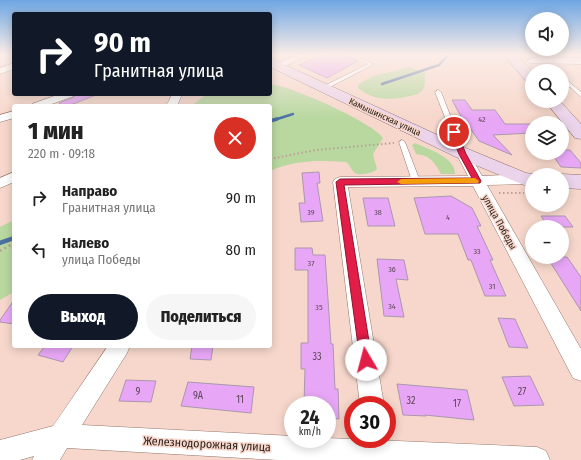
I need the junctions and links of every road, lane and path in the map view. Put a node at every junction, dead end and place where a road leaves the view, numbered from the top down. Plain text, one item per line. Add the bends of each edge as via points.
1 (298, 75) edge
2 (349, 75) edge
3 (324, 88) junction
4 (569, 91) edge
5 (438, 92) dead end
6 (569, 94) edge
7 (581, 95) edge
8 (64, 96) edge
9 (42, 104) edge
10 (558, 108) edge
11 (12, 115) edge
12 (581, 116) edge
13 (0, 119) edge
14 (581, 134) edge
15 (405, 135) junction
16 (462, 154) junction
17 (272, 159) edge
18 (12, 178) edge
19 (525, 178) edge
20 (525, 179) edge
21 (478, 181) junction
22 (569, 181) edge
23 (0, 182) edge
24 (416, 182) junction
25 (581, 182) edge
26 (12, 244) edge
27 (0, 251) edge
28 (119, 348) edge
29 (581, 370) edge
30 (371, 396) edge
31 (62, 436) junction
32 (379, 451) edge
33 (0, 453) edge
34 (45, 460) edge
35 (537, 460) edge

1 - 3 street, Камышинская улица
2 - 3 lane
3 - 15 street, Камышинская улица
4 - 7 lane
5 - 16 lane, улица Победы
6 - 12 street
8 - 9 street
10 - 14 street
11 - 13 street
15 - 16 street, Камышинская улица
15 - 17 path
15 - 24 lane
16 - 19 street, Камышинская улица
16 - 21 street, улица Победы
18 - 23 street
20 - 21 street
21 - 24 street
21 - 29 street, улица Победы
22 - 25 street
24 - 30 street via 340,182
26 - 27 path
28 - 31 street
31 - 32 street, Железнодорожная улица
31 - 33 street, Железнодорожная улица
31 - 34 street
32 - 35 street, Железнодорожная улица

